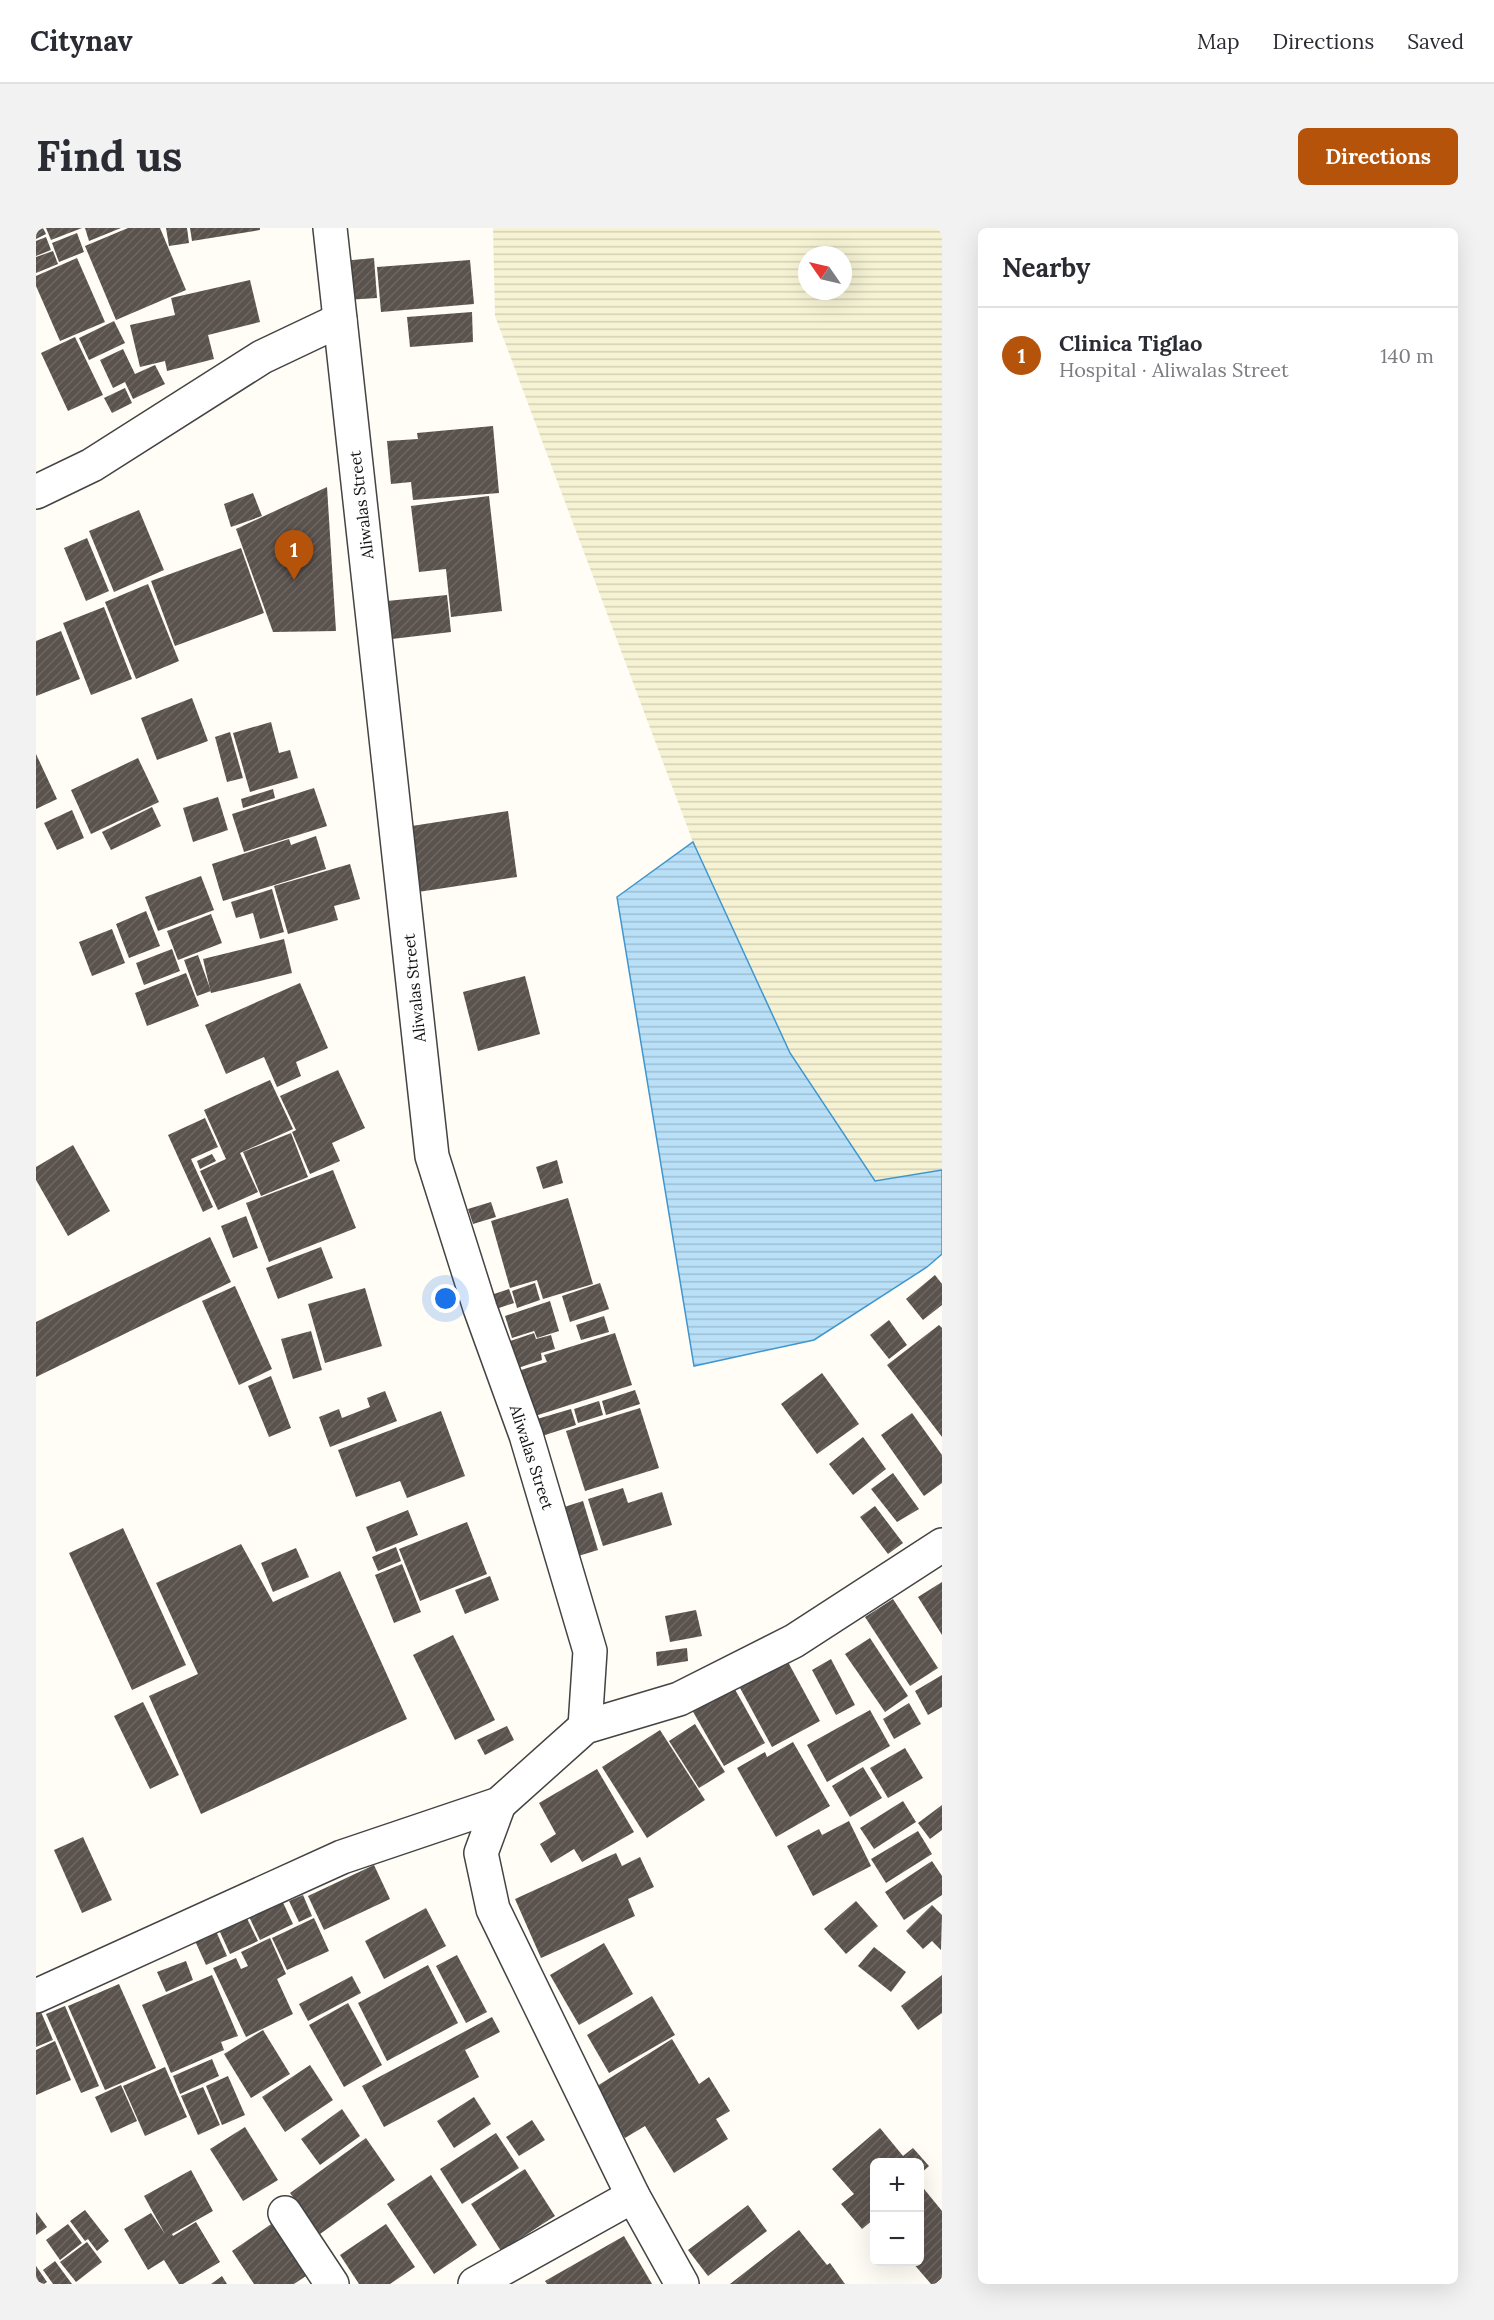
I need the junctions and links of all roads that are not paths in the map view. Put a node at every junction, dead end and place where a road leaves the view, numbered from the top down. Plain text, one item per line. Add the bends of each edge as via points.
1 (330, 228) edge
2 (340, 320) junction
3 (36, 492) edge
4 (942, 1545) edge
5 (585, 1727) junction
6 (499, 1804) junction
7 (36, 1996) edge
8 (633, 2196) junction
9 (285, 2213) dead end
10 (332, 2284) edge
11 (475, 2284) edge
12 (682, 2284) edge

1 - 2 street, Aliwalas Street
2 - 3 street via 262,357 92,465
2 - 5 street, Aliwalas Street via 432,1156 480,1308 526,1435 590,1651
4 - 5 street via 794,1641 679,1699
5 - 6 street
6 - 7 street via 342,1857
6 - 8 street via 481,1854 493,1909
8 - 11 street
8 - 12 street
9 - 10 street

